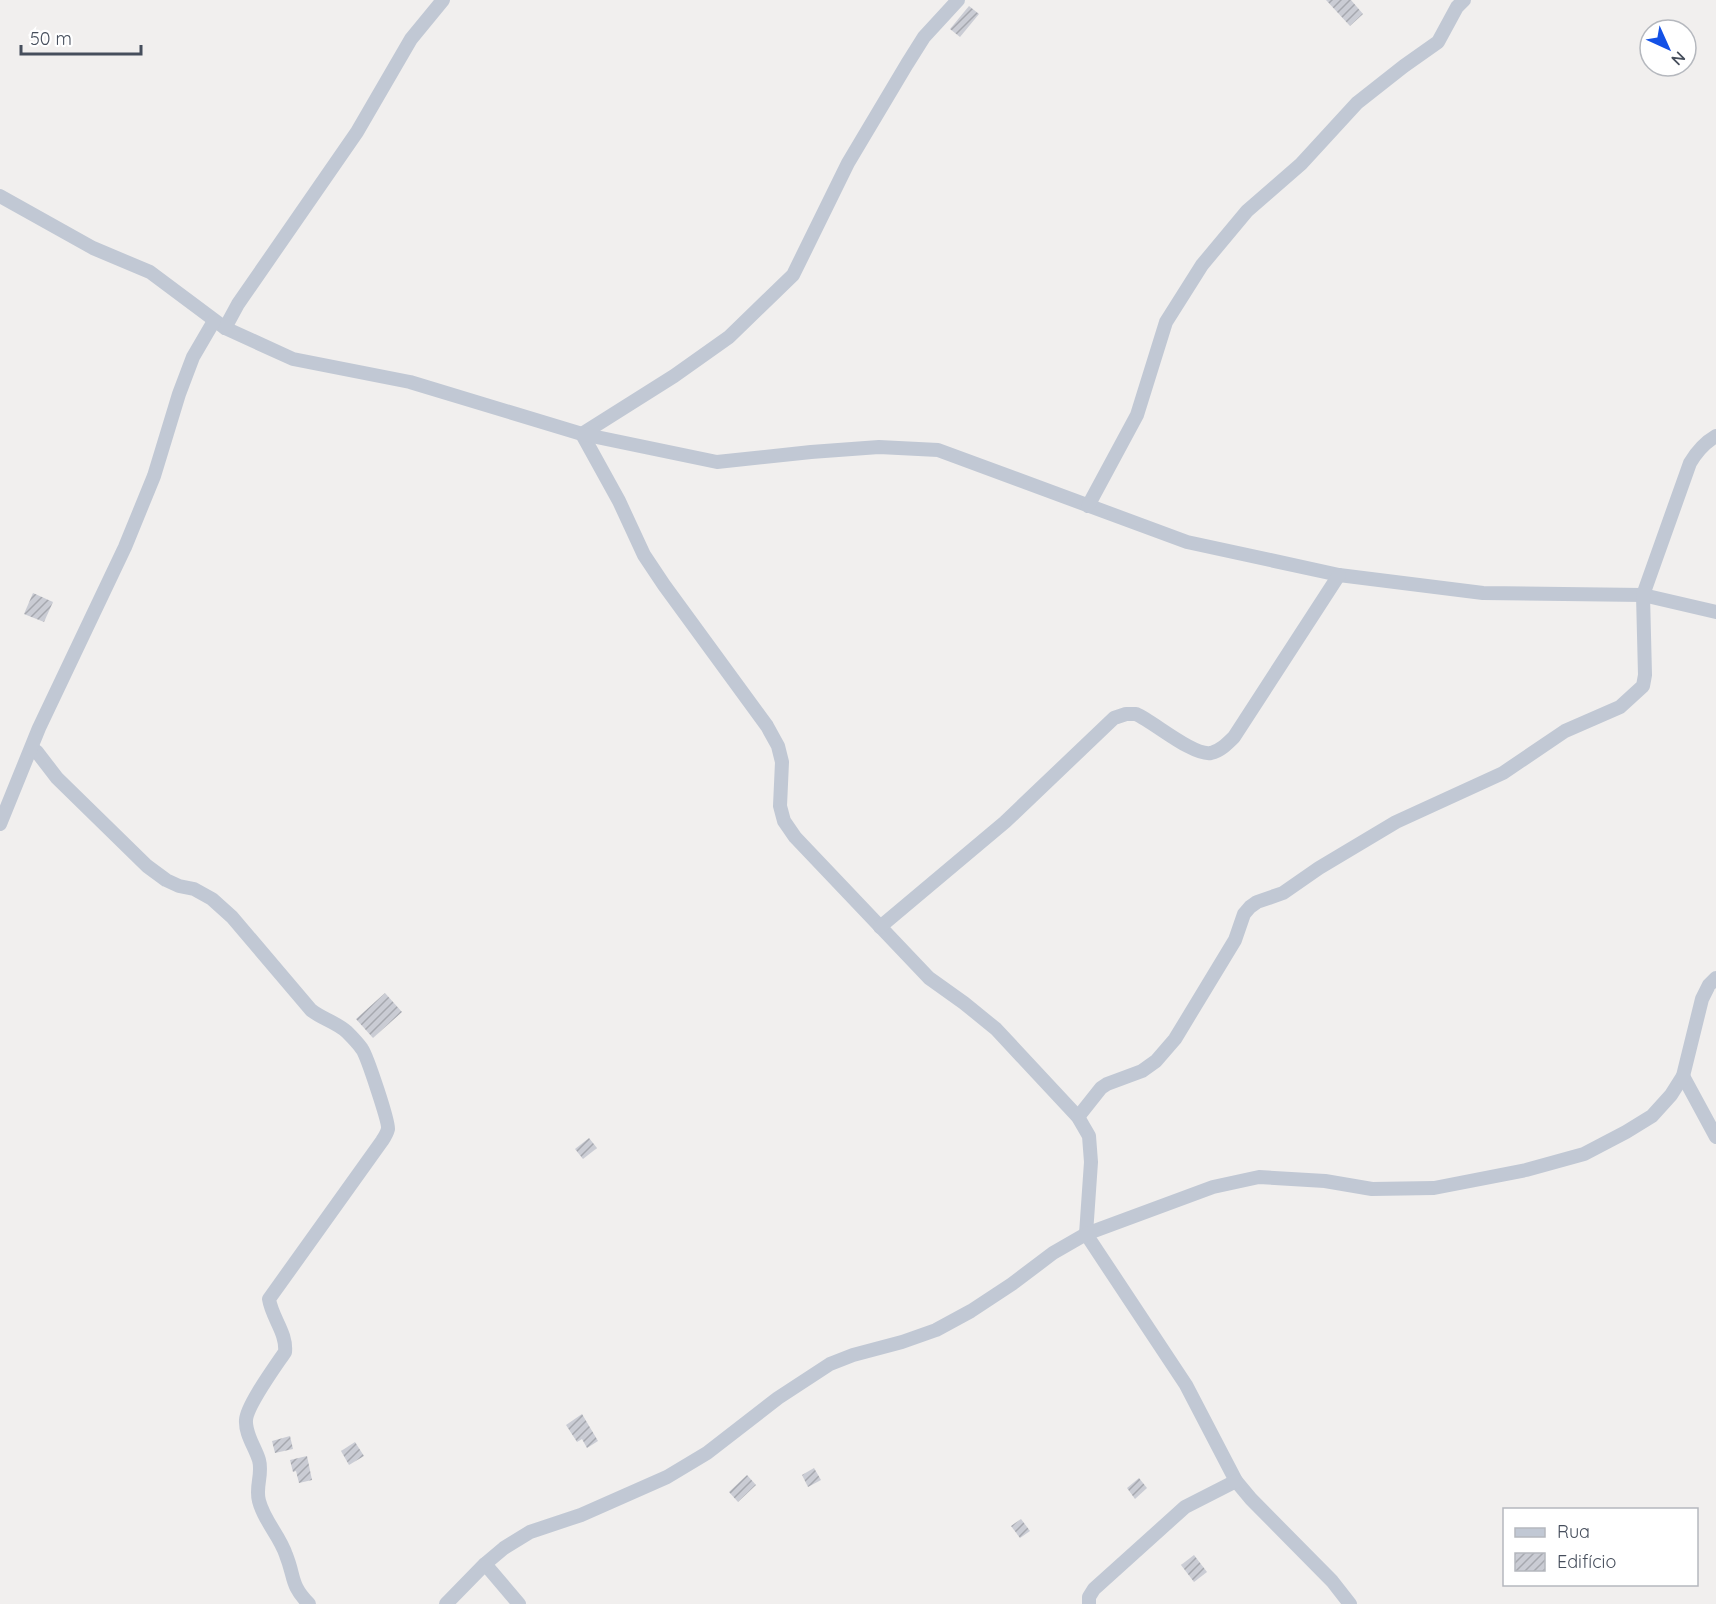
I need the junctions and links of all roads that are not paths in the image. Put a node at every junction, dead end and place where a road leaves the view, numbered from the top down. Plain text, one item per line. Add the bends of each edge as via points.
1 (443, 0) edge
2 (958, 0) edge
3 (1464, 0) edge
4 (0, 196) edge
5 (219, 325) junction
6 (582, 434) junction
7 (1716, 436) edge
8 (1088, 506) junction
9 (1339, 575) junction
10 (1643, 595) junction
11 (1716, 612) edge
12 (32, 747) junction
13 (0, 824) edge
14 (880, 927) junction
15 (1716, 978) edge
16 (1683, 1076) junction
17 (1078, 1117) junction
18 (1716, 1137) edge
19 (1086, 1234) junction
20 (1236, 1481) junction
21 (485, 1564) junction
22 (309, 1604) edge
23 (446, 1604) edge
24 (519, 1604) edge
25 (1089, 1604) edge
26 (1350, 1604) edge

1 - 5 street via 403,52 357,132 238,304
2 - 6 street via 924,37 907,64 848,164 793,275 729,337
3 - 8 street via 1438,42 1357,103 1301,164 1247,212 1202,265 1166,322 1137,415
4 - 5 street via 93,248 150,272
5 - 6 street via 293,359 410,382
5 - 12 street via 193,357 154,476 125,547
6 - 8 street via 717,462 879,447 938,450
6 - 14 street via 644,555 778,746 784,821
7 - 10 street via 1697,451 1690,463
8 - 9 street via 1187,542
9 - 10 street via 1483,593
9 - 14 street via 1234,737 1222,748 1209,753 1194,750 1136,714 1114,718 1005,822
10 - 11 street
10 - 17 street via 1645,675 1636,695 1620,707 1565,731 1503,773 1396,822 1283,893 1250,907 1175,1039 1142,1071 1101,1088
12 - 13 street
12 - 22 street via 57,778 147,866 166,880 212,899 311,1010 345,1030 365,1054 387,1116 388,1128 382,1141 269,1299 282,1330 285,1352 246,1419 261,1472 259,1501 286,1554 296,1588
14 - 17 street via 929,978 996,1029
15 - 16 street via 1702,999
16 - 18 street
16 - 19 street via 1652,1116 1626,1132 1584,1154 1526,1170 1434,1188 1372,1188 1259,1178 1213,1187
17 - 19 street via 1089,1136 1091,1162
19 - 20 street via 1186,1385
19 - 21 street via 971,1311 936,1330 830,1364 677,1471 581,1515 530,1533
20 - 25 street via 1185,1507 1094,1589
20 - 26 street
21 - 23 street
21 - 24 street

